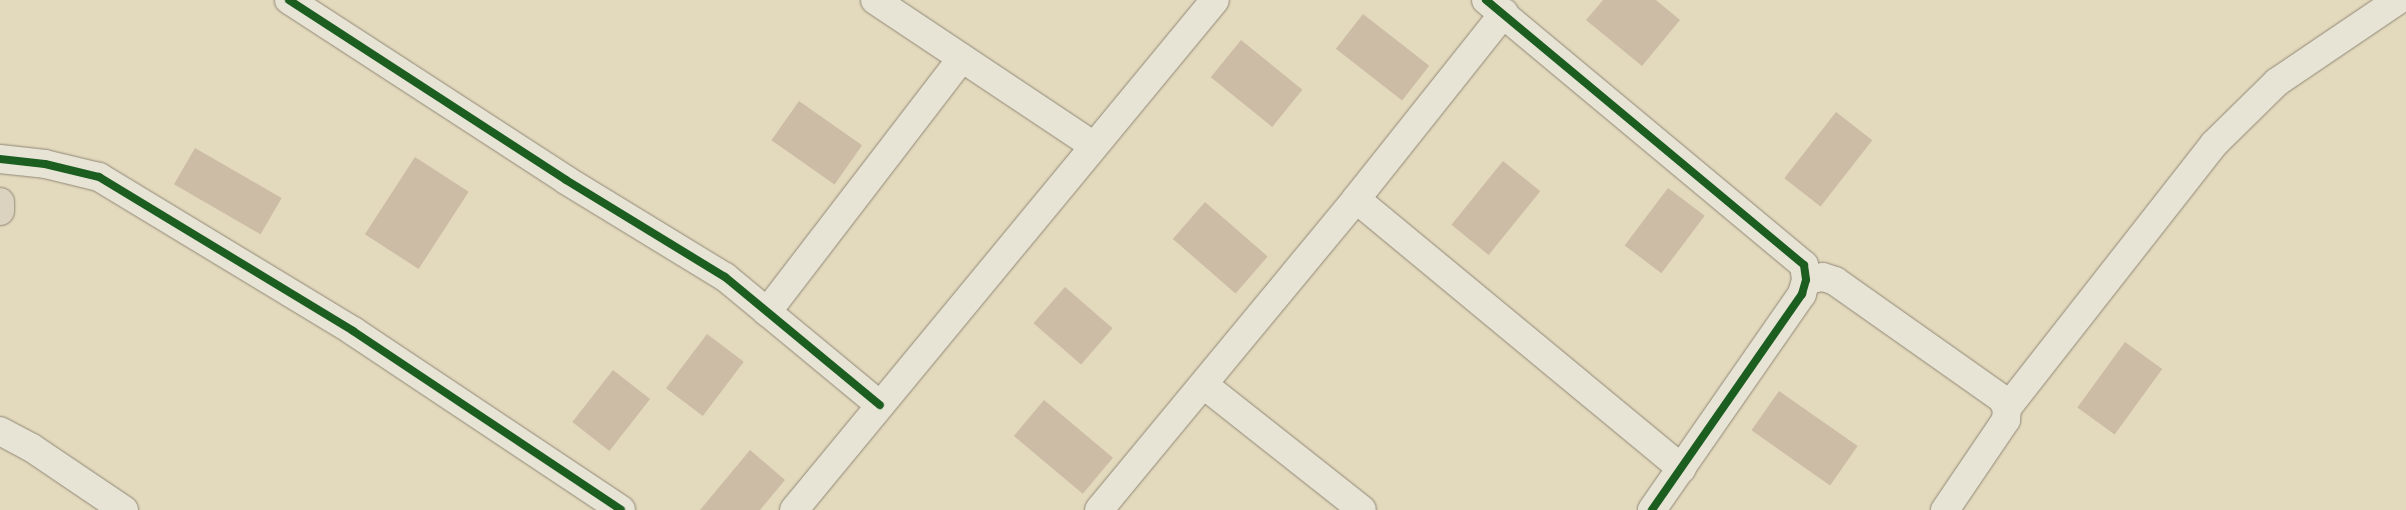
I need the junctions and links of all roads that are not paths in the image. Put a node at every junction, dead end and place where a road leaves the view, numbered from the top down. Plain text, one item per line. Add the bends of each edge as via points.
1 (289, 0) edge
2 (875, 0) edge
3 (1215, 0) edge
4 (2398, 0) edge
5 (1495, 6) edge
6 (962, 58) junction
7 (1094, 146) junction
8 (0, 159) edge
9 (1356, 199) junction
10 (0, 202) edge
11 (0, 211) edge
12 (1806, 280) junction
13 (768, 312) junction
14 (1204, 385) junction
15 (880, 404) junction
16 (2006, 408) junction
17 (0, 431) edge
18 (1682, 469) junction
19 (124, 510) edge
20 (621, 510) edge
21 (794, 510) edge
22 (1099, 510) edge
23 (1362, 510) edge
24 (1652, 510) edge
25 (1945, 510) edge

1 - 13 street via 566,180 725,277
2 - 6 street
3 - 7 street
4 - 16 street via 2278,82 2214,144
5 - 9 street
5 - 12 street via 1804,265
6 - 7 street
6 - 13 street
7 - 15 street
8 - 20 street via 46,164 99,177 353,331
9 - 14 street
9 - 18 street
10 - 11 main road
12 - 16 street via 1824,277 1835,281 2002,399
12 - 18 street via 1802,294
13 - 15 street
14 - 22 street
14 - 23 street
15 - 21 street
16 - 25 street via 2006,420
17 - 19 street via 32,448
18 - 24 street

